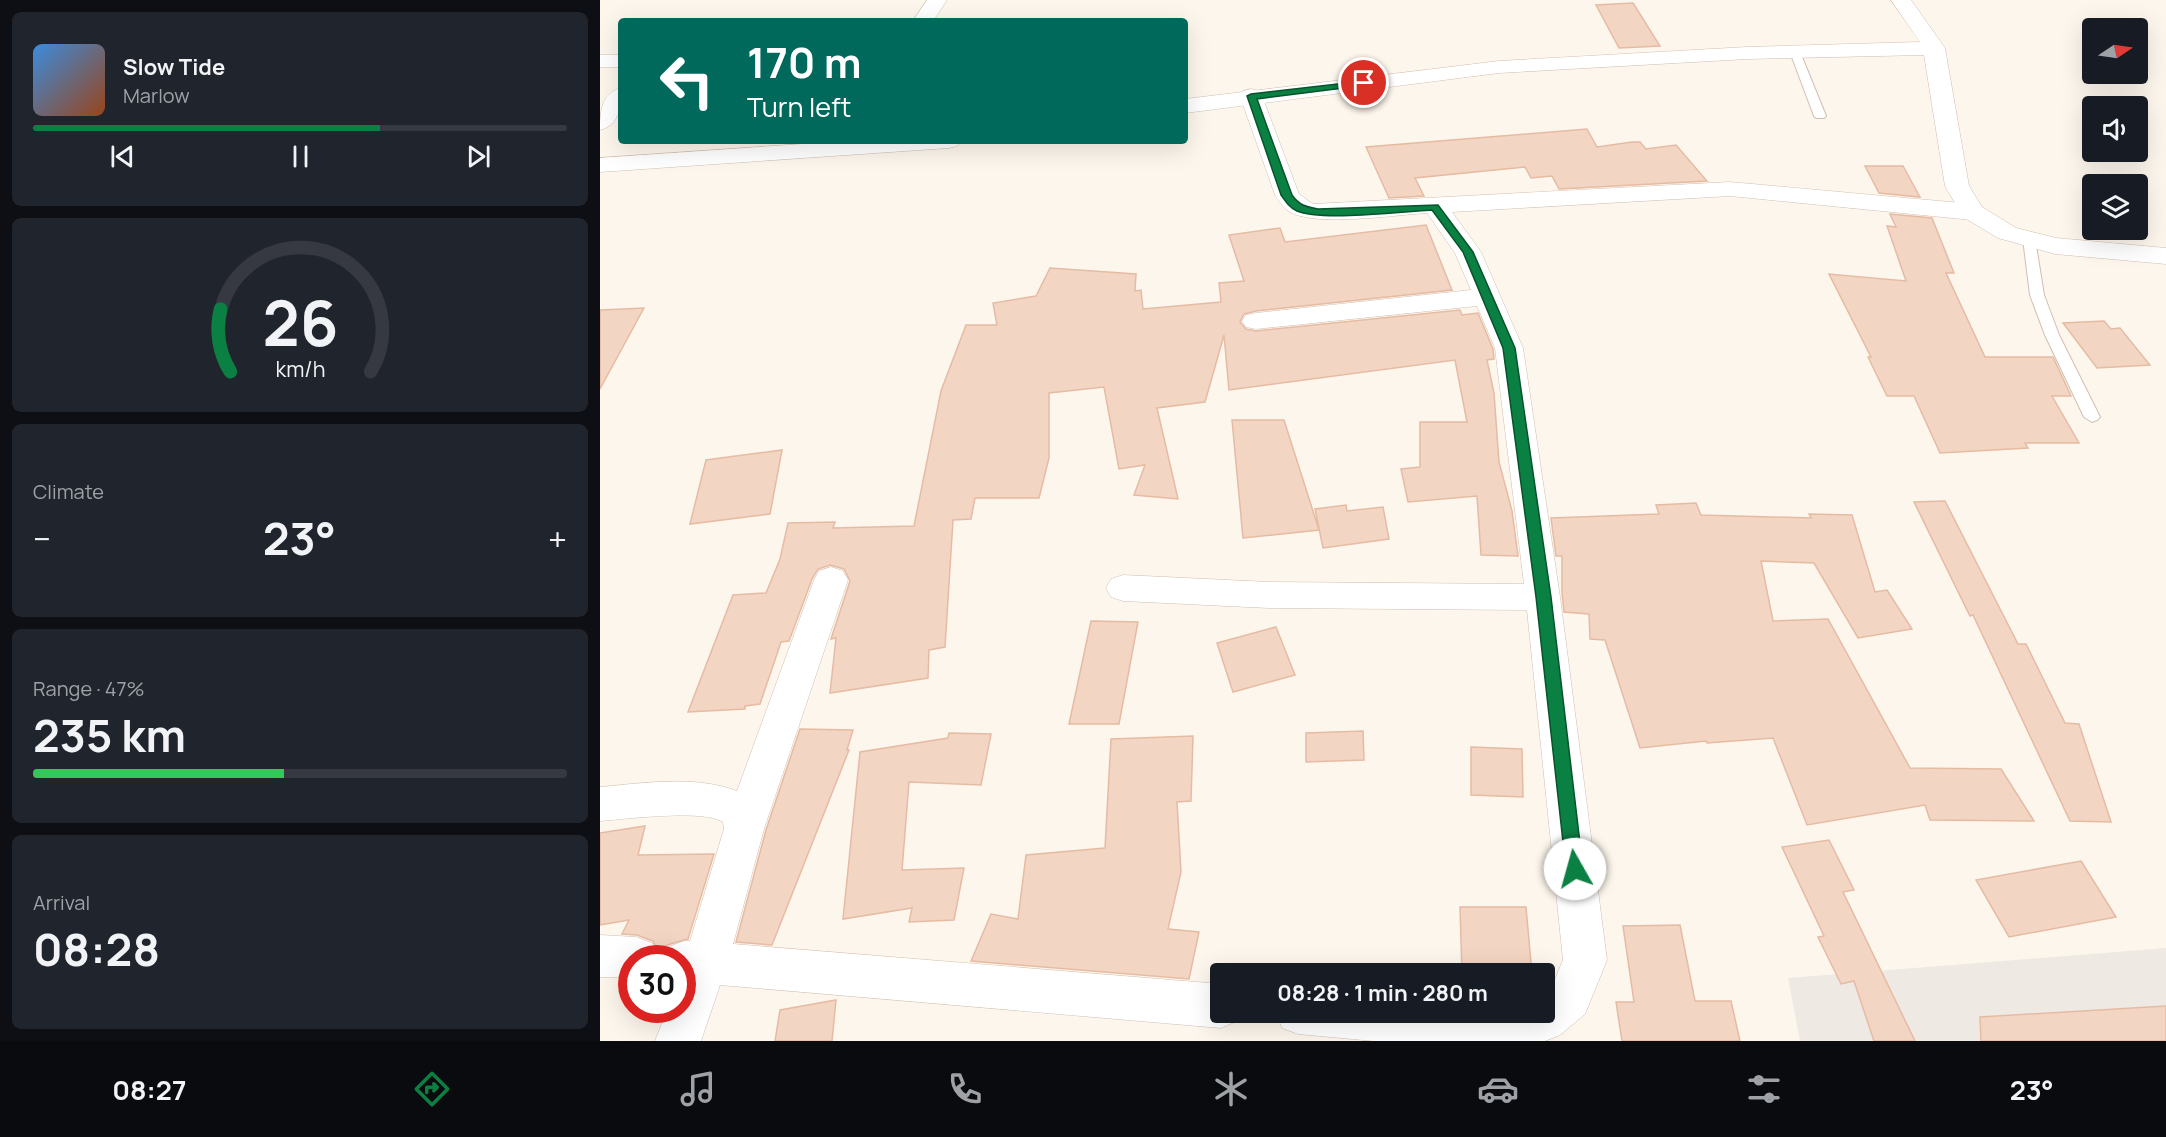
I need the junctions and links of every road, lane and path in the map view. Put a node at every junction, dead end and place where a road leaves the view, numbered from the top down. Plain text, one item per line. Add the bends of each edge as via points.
1 (937, 0) edge
2 (1901, 0) edge
3 (925, 18) edge
4 (1934, 48) junction
5 (1795, 52) junction
6 (600, 61) edge
7 (618, 61) edge
8 (1251, 96) junction
9 (618, 99) edge
10 (1188, 106) edge
11 (1820, 116) dead end
12 (600, 123) edge
13 (873, 144) edge
14 (796, 147) edge
15 (600, 165) edge
16 (1435, 207) junction
17 (1972, 212) junction
18 (2029, 239) junction
19 (2166, 256) edge
20 (1487, 297) junction
21 (1256, 321) dead end
22 (2092, 417) dead end
23 (831, 580) dead end
24 (1123, 588) dead end
25 (1544, 597) junction
26 (600, 804) edge
27 (744, 829) junction
28 (600, 956) edge
29 (618, 957) edge
30 (696, 957) edge
31 (696, 962) edge
32 (1210, 1005) edge
33 (682, 1023) edge
34 (1363, 1023) edge
35 (1417, 1032) edge
36 (678, 1041) edge

1 - 3 street
2 - 4 street
4 - 5 street
4 - 17 street via 1957,186
5 - 8 street via 1499,68
5 - 11 lane
6 - 7 street
8 - 10 street
8 - 16 street via 1294,205 1318,212
9 - 12 street
13 - 14 street
14 - 15 street
16 - 17 street via 1730,189
16 - 20 street via 1468,252
17 - 18 street via 2007,233
18 - 19 street via 2055,246
18 - 22 lane via 2037,295
20 - 21 street
20 - 25 street via 1509,348
23 - 27 street
24 - 25 street via 1269,595
25 - 35 street via 1585,960 1569,999 1544,1019 1499,1030
26 - 27 street via 682,799 725,804 739,812
27 - 30 street
28 - 29 street
31 - 32 street
33 - 36 street
34 - 35 street

